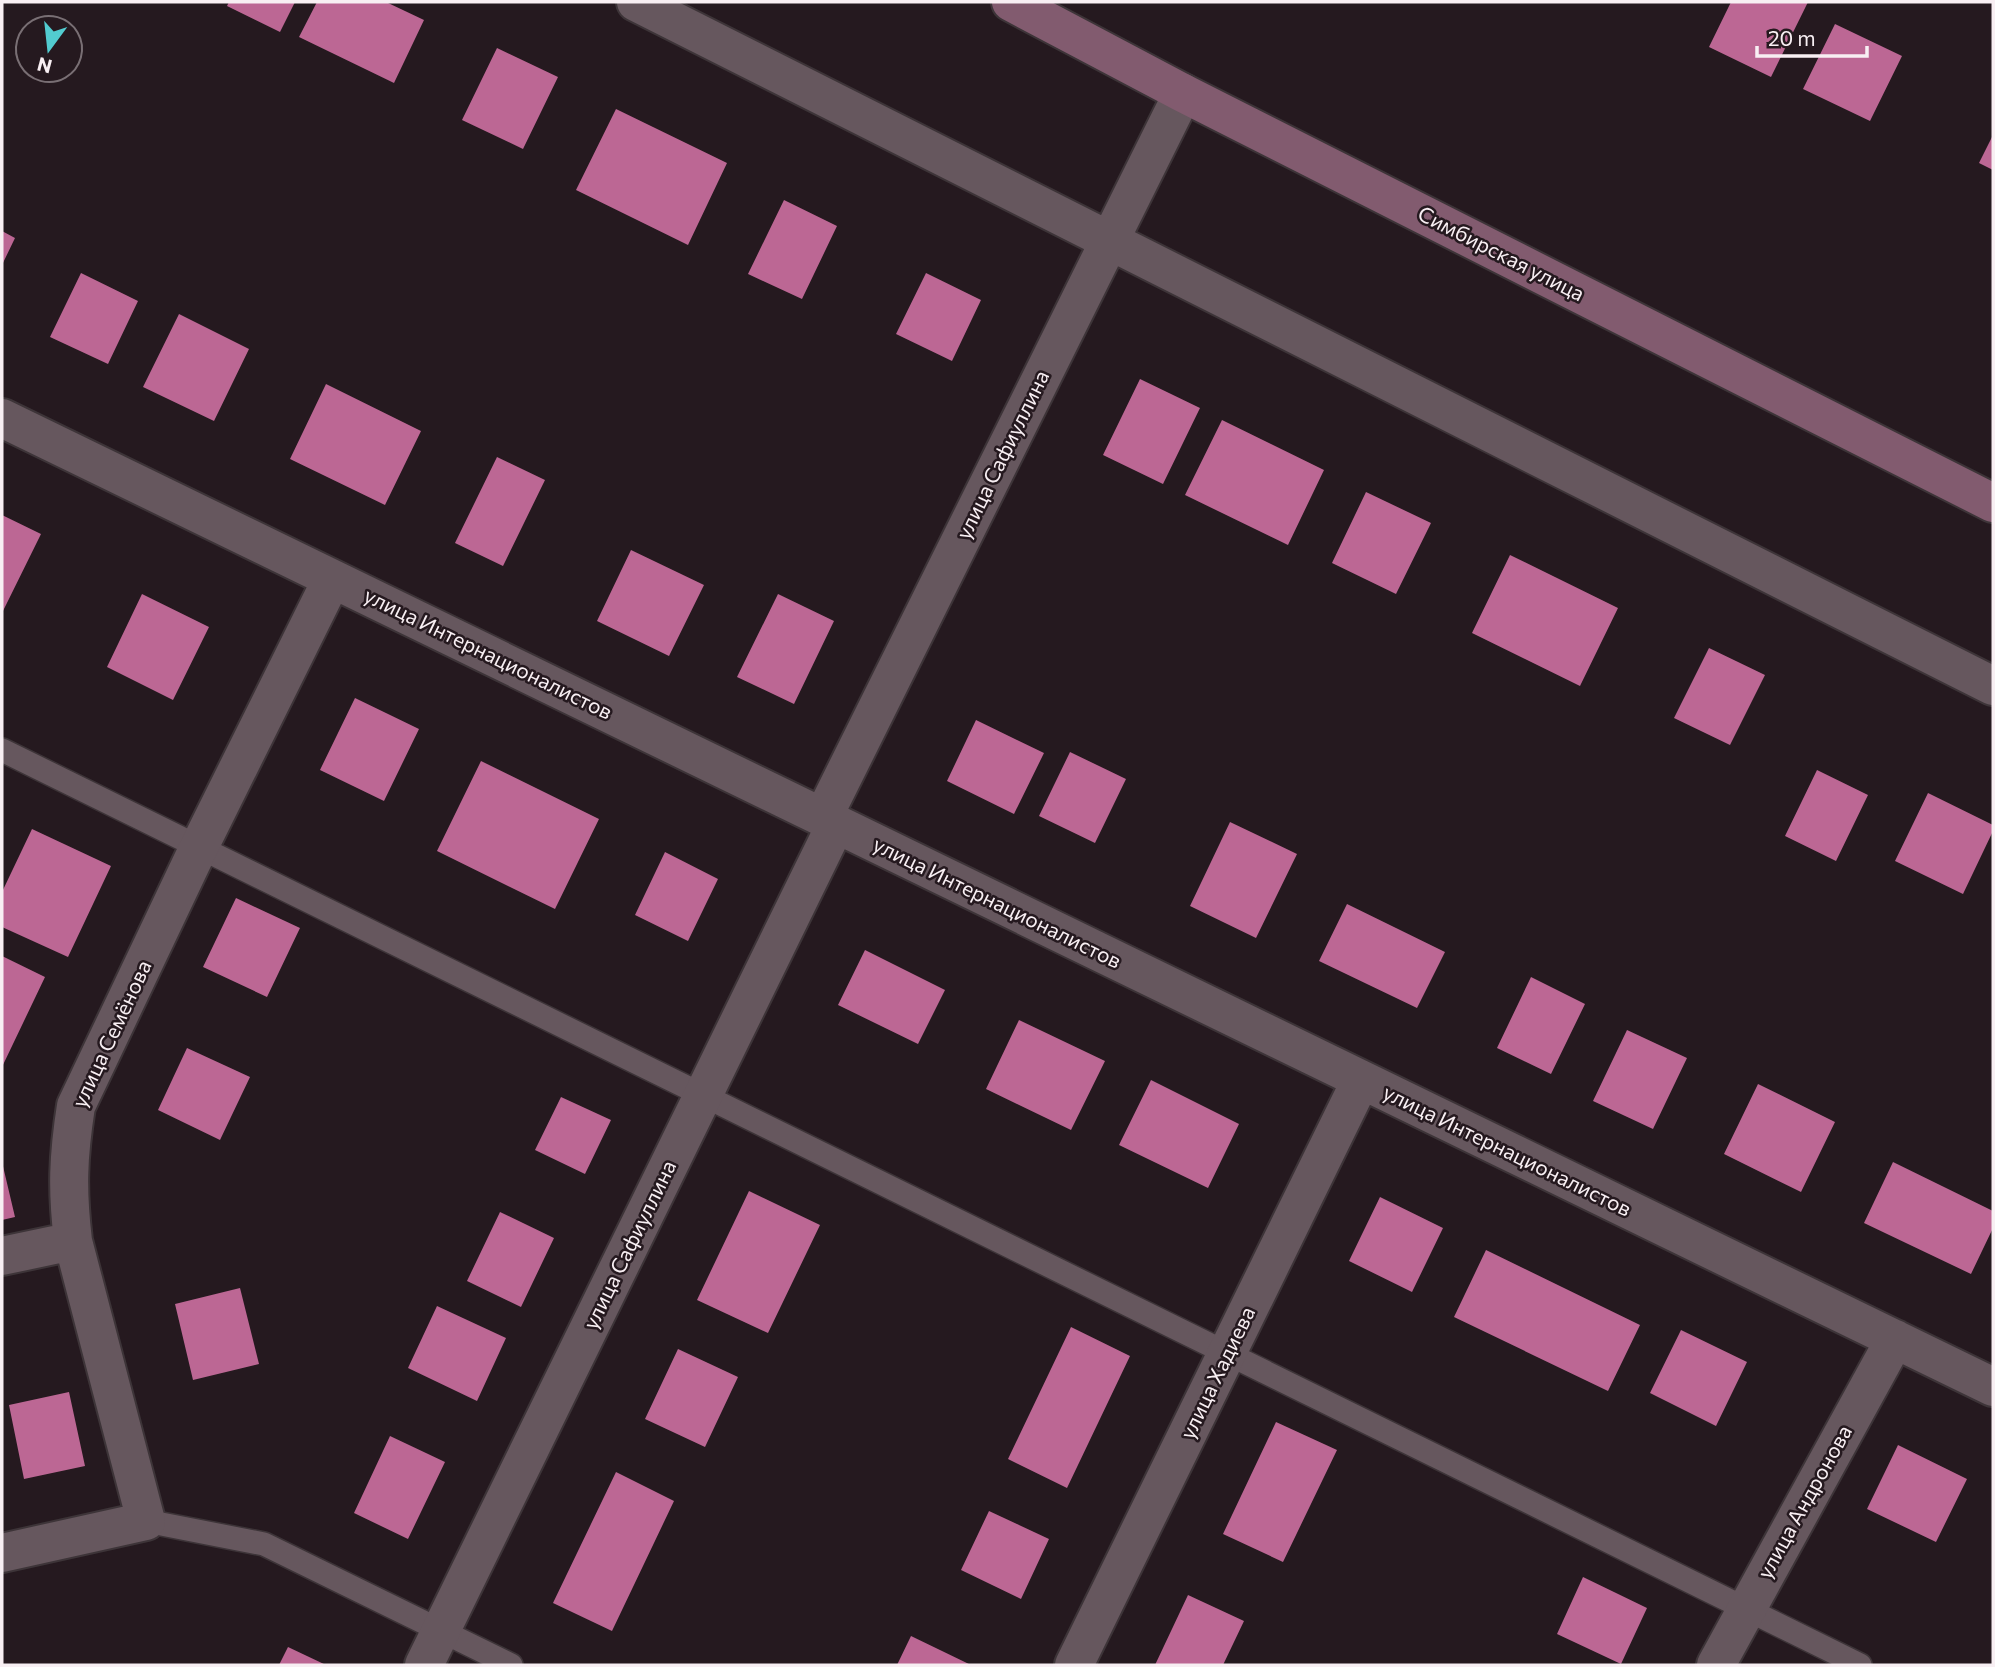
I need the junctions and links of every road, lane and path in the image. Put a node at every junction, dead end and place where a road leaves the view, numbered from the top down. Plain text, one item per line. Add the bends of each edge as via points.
1 (636, 2) edge
2 (1011, 2) edge
3 (1183, 93) junction
4 (1110, 240) junction
5 (2, 418) edge
6 (1993, 503) edge
7 (332, 579) junction
8 (1993, 687) edge
9 (2, 750) edge
10 (829, 821) junction
11 (198, 849) junction
12 (1361, 1080) junction
13 (704, 1097) junction
14 (73, 1241) junction
15 (2, 1256) edge
16 (1895, 1339) junction
17 (1227, 1354) junction
18 (1993, 1387) edge
19 (146, 1521) junction
20 (2, 1553) edge
21 (1745, 1609) junction
22 (440, 1630) junction
23 (424, 1665) edge
24 (511, 1665) edge
25 (1074, 1665) edge
26 (1716, 1665) edge
27 (1860, 1665) edge

1 - 4 street
2 - 3 main road, Симбирская улица
3 - 4 street, улица Сафиуллина
3 - 6 main road, Симбирская улица
4 - 8 street
4 - 10 street, улица Сафиуллина
5 - 7 street, улица Интернационалистов
7 - 10 street, улица Интернационалистов
7 - 11 street, улица Семёнова
9 - 11 lane
10 - 12 street, улица Интернационалистов
10 - 13 street, улица Сафиуллина
11 - 13 lane
11 - 14 street, улица Семёнова via 76,1106 68,1185
12 - 16 street, улица Интернационалистов
12 - 17 street, улица Хадиева
13 - 17 lane
13 - 22 street, улица Сафиуллина
14 - 15 street
14 - 19 street, улица Семёнова
16 - 18 street, улица Интернационалистов
16 - 21 street, улица Андронова
17 - 21 lane
17 - 25 street, улица Хадиева
19 - 20 street
19 - 22 lane via 264,1544
21 - 26 street, улица Андронова
21 - 27 lane
22 - 23 street, улица Сафиуллина
22 - 24 lane

